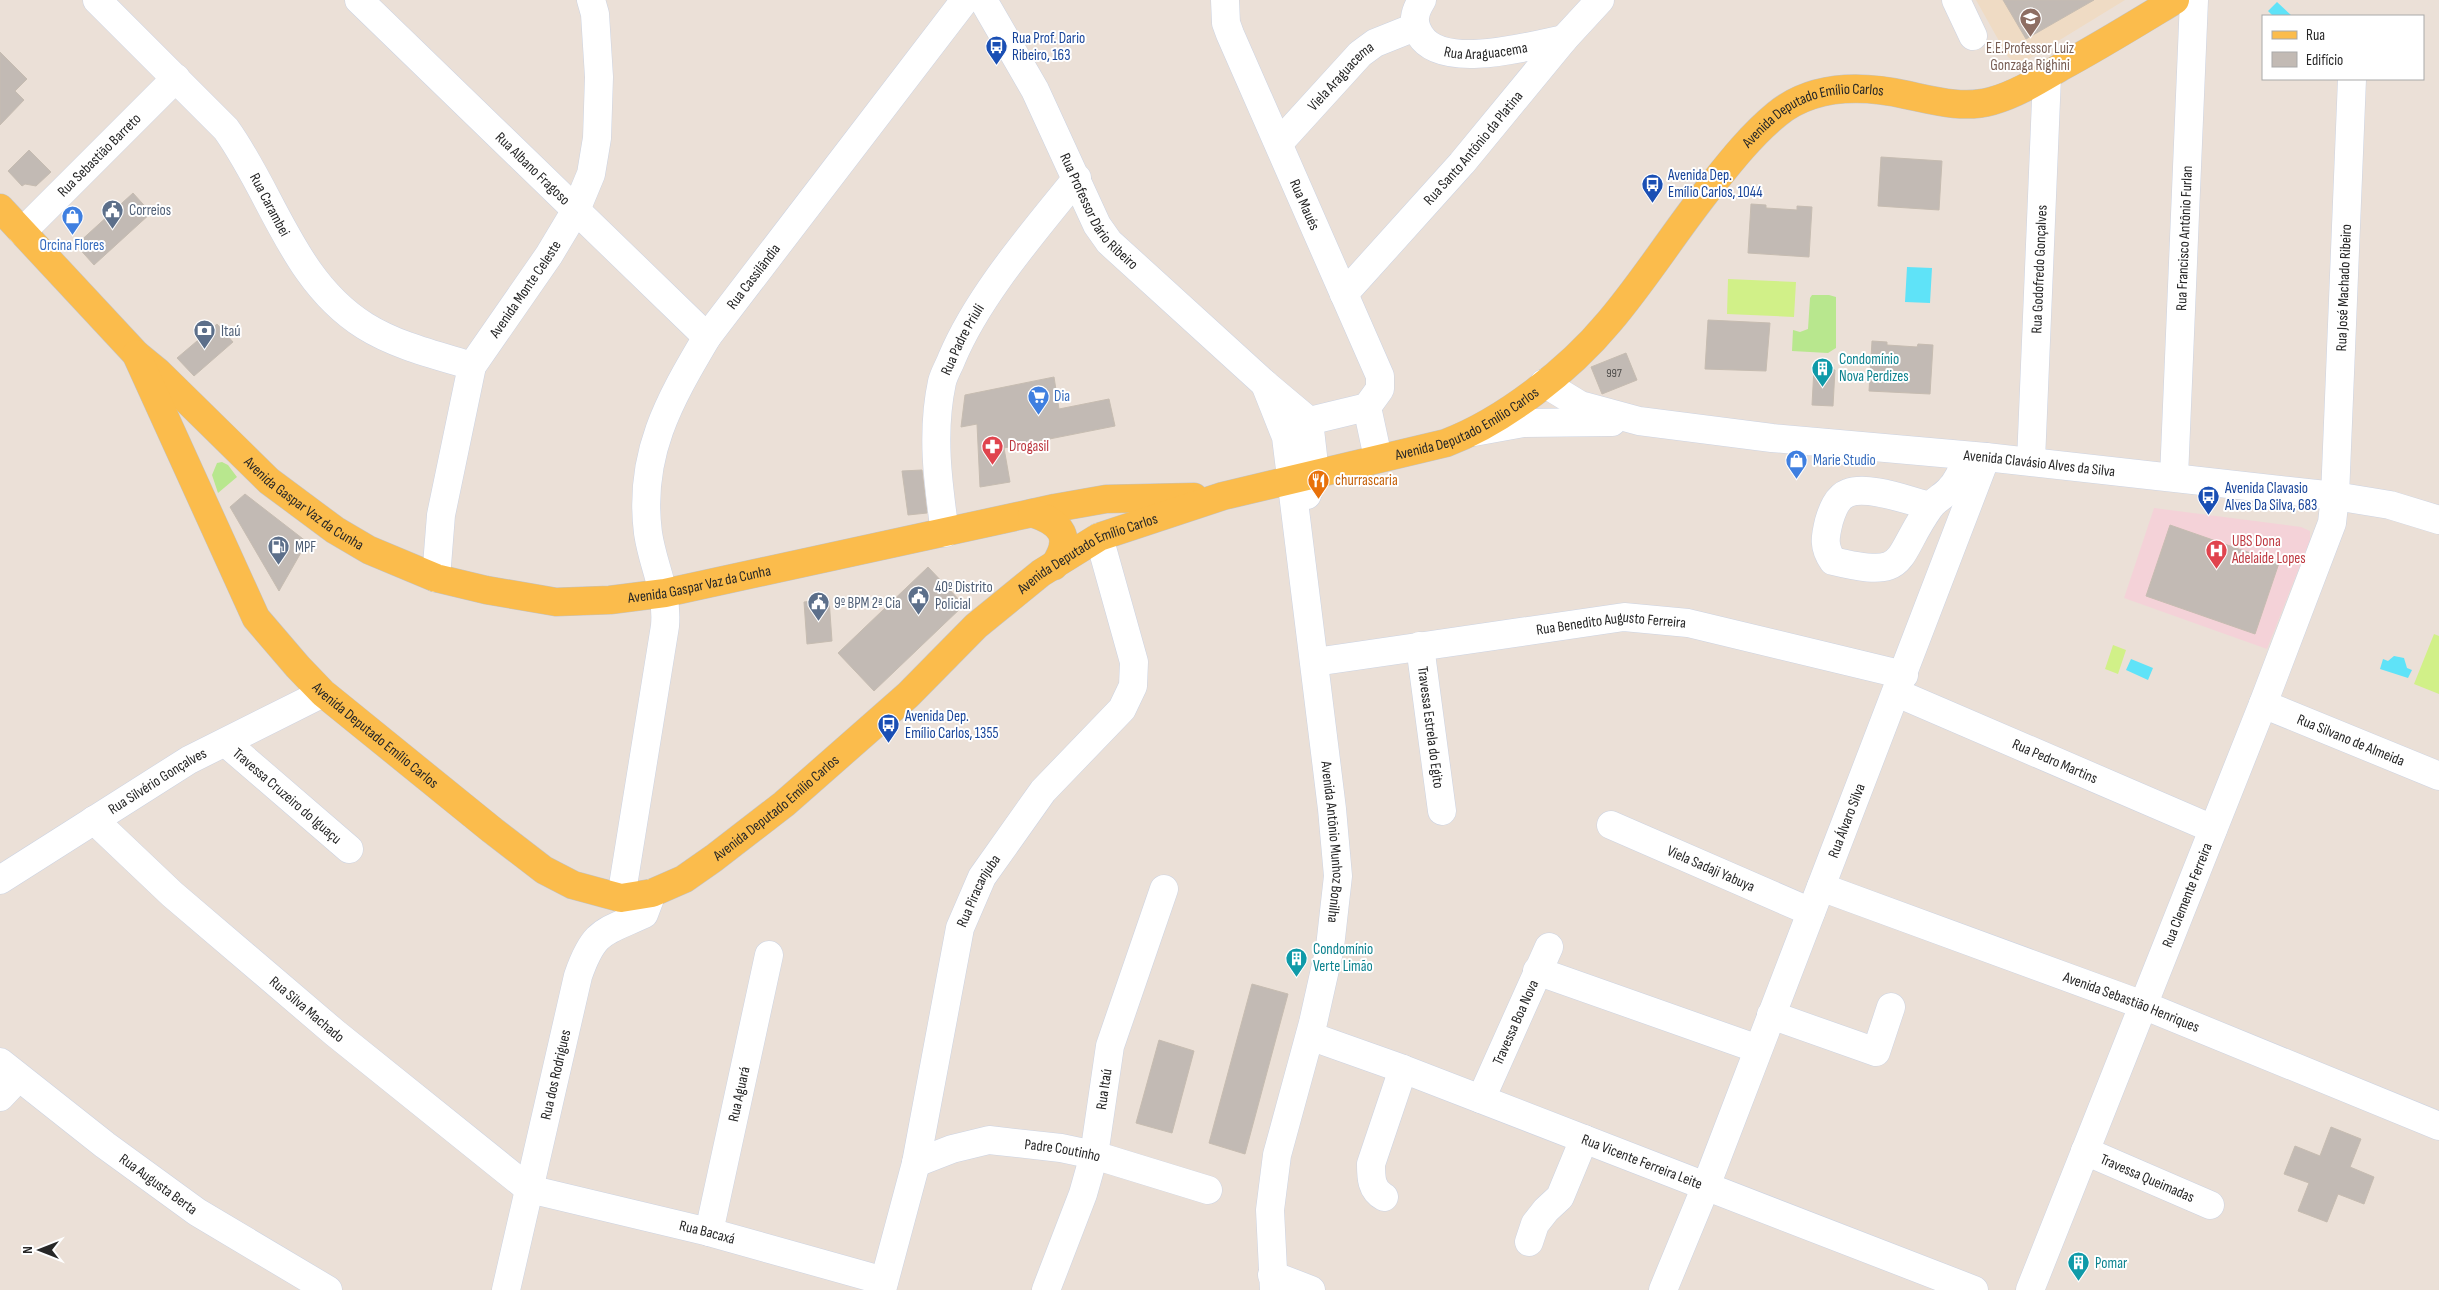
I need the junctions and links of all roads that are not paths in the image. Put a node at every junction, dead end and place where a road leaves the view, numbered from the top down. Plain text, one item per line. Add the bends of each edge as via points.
1 (97, 0) edge
2 (359, 0) edge
3 (591, 0) edge
4 (965, 0) edge
5 (983, 0) edge
6 (1225, 0) edge
7 (1422, 0) edge
8 (1600, 0) edge
9 (1956, 0) edge
10 (2175, 0) edge
11 (2194, 0) edge
12 (1415, 27) junction
13 (1973, 36) dead end
14 (1564, 39) junction
15 (2047, 76) junction
16 (176, 78) junction
17 (2352, 80) edge
18 (1279, 143) junction
19 (1077, 178) junction
20 (0, 208) edge
21 (576, 210) junction
22 (22, 232) junction
23 (1344, 294) junction
24 (707, 337) junction
25 (136, 354) junction
26 (472, 366) junction
27 (1544, 383) junction
28 (1265, 384) junction
29 (1367, 407) junction
30 (1309, 421) junction
31 (1639, 421) junction
32 (219, 432) junction
33 (1473, 432) junction
34 (1977, 456) junction
35 (1378, 458) junction
36 (185, 460) junction
37 (2030, 461) junction
38 (1303, 476) junction
39 (2174, 478) junction
40 (1223, 496) junction
41 (2335, 496) junction
42 (1930, 506) dead end
43 (1032, 512) junction
44 (2439, 520) edge
45 (945, 533) junction
46 (1099, 537) junction
47 (1054, 566) junction
48 (436, 578) junction
49 (664, 593) junction
50 (1420, 646) junction
51 (1315, 662) junction
52 (1901, 684) junction
53 (323, 693) junction
54 (2264, 704) junction
55 (226, 744) junction
56 (2439, 776) edge
57 (1442, 811) dead end
58 (94, 820) junction
59 (1611, 825) dead end
60 (2213, 829) junction
61 (349, 849) dead end
62 (0, 880) edge
63 (1821, 887) junction
64 (1164, 889) dead end
65 (652, 893) junction
66 (621, 898) junction
67 (1811, 912) junction
68 (1549, 947) dead end
69 (769, 955) dead end
70 (1537, 971) junction
71 (2143, 1005) junction
72 (1891, 1007) dead end
73 (1770, 1015) junction
74 (1310, 1036) junction
75 (1758, 1049) junction
76 (1403, 1068) junction
77 (6, 1079) edge
78 (1481, 1098) junction
79 (2439, 1126) edge
80 (1584, 1139) junction
81 (2085, 1151) junction
82 (1094, 1155) junction
83 (916, 1163) junction
84 (1706, 1186) junction
85 (528, 1189) junction
86 (1208, 1190) dead end
87 (1384, 1197) dead end
88 (2210, 1205) dead end
89 (709, 1232) junction
90 (1529, 1242) dead end
91 (1273, 1282) edge
92 (883, 1285) edge
93 (327, 1290) edge
94 (506, 1290) edge
95 (1046, 1290) edge
96 (1311, 1290) edge
97 (1662, 1290) edge
98 (1974, 1290) edge
99 (2030, 1290) edge

1 - 16 street, Rua Carambei
2 - 21 street, Rua Albano Fragoso
3 - 21 street, Avenida Monte Celeste via 595,14 599,77 597,138 591,174
4 - 24 street, Rua Cassilândia
5 - 19 street, Rua Professor Dário Ribeiro via 1035,90
6 - 18 street, Rua Maués via 1230,34
7 - 12 street via 1414,13
8 - 14 street, Rua Santo Antônio da Platina
9 - 13 street
10 - 15 main road, Avenida Deputado Emílio Carlos
11 - 39 street, Rua Francisco Antônio Furlan
12 - 14 street, Rua Araguacema via 1424,42 1454,54 1499,52
12 - 18 street, Viela Araguacema via 1375,43 1360,54
14 - 23 street, Rua Santo Antônio da Platina via 1462,163
15 - 27 main road, Avenida Deputado Emílio Carlos via 1990,102 1956,105 1860,87 1832,90 1794,103 1778,113 1742,147 1608,323
15 - 37 street, Rua Godofredo Gonçalves
16 - 22 street, Rua Sebastião Barreto
16 - 26 street, Rua Carambei via 226,129 243,153 311,275 340,308 389,339
17 - 41 street, Rua José Machado Ribeiro
18 - 23 street, Rua Maués
19 - 28 street, Rua Professor Dário Ribeiro via 1109,242
19 - 45 street, Rua Padre Priuli via 984,299 960,340 943,381 937,421 936,470
20 - 22 main road, Avenida Deputado Emílio Carlos
21 - 24 street, Rua Albano Fragoso
21 - 26 street, Avenida Monte Celeste
22 - 25 main road, Avenida Deputado Emílio Carlos
23 - 29 street, Rua Maués via 1380,376 1380,389
24 - 49 street, Rua Cassilândia via 681,380 650,455 648,534
25 - 32 main road, Avenida Deputado Emílio Carlos
25 - 36 main road, Avenida Deputado Emílio Carlos
26 - 48 street, Avenida Monte Celeste via 440,515
27 - 31 street, Avenida Clavásio Alves da Silva via 1580,404
27 - 33 main road, Avenida Deputado Emílio Carlos
28 - 30 street, Rua Professor Dário Ribeiro
28 - 38 street, Rua Professor Dário Ribeiro
29 - 30 street
29 - 35 street
30 - 38 street
31 - 33 street, Avenida Clavásio Alves da Silva via 1524,422
31 - 34 street, Avenida Clavásio Alves da Silva via 1772,438
32 - 36 main road via 196,438
32 - 48 main road, Avenida Gaspar Vaz da Cunha via 269,481 335,530 369,550
33 - 35 main road, Avenida Deputado Emílio Carlos via 1420,450
34 - 37 street, Avenida Clavásio Alves da Silva
34 - 42 street via 1950,489
34 - 52 street, Rua Álvaro Silva
35 - 38 main road, Avenida Deputado Emílio Carlos
36 - 53 main road, Avenida Deputado Emílio Carlos via 256,618
37 - 39 street, Avenida Clavásio Alves da Silva
38 - 40 main road, Avenida Deputado Emílio Carlos
38 - 51 street, Avenida Antônio Munhoz Bonilha via 1297,523
39 - 41 street, Avenida Clavásio Alves da Silva
40 - 43 main road, Avenida Gaspar Vaz da Cunha via 1106,499
40 - 46 main road, Avenida Deputado Emílio Carlos
41 - 44 street, Avenida Clavásio Alves da Silva via 2390,505
41 - 54 street, Rua Clemente Ferreira via 2325,545
43 - 45 main road, Avenida Gaspar Vaz da Cunha
43 - 47 main road via 1048,518 1060,529 1064,546
45 - 49 main road, Avenida Gaspar Vaz da Cunha
46 - 47 main road, Avenida Deputado Emílio Carlos
46 - 83 street, Rua Piracanjuba via 1134,662 1133,686 1122,709 1043,792 982,877 960,928
47 - 65 main road, Avenida Deputado Emílio Carlos via 976,626 908,695 784,804 684,879
48 - 49 main road, Avenida Gaspar Vaz da Cunha via 556,602
49 - 66 street, Rua Cassilândia via 665,626
50 - 51 street, Rua Benedito Augusto Ferreira
50 - 52 street, Rua Benedito Augusto Ferreira via 1624,617 1688,623
50 - 57 street, Travessa Estrela do Egito
51 - 74 street, Avenida Antônio Munhoz Bonilha via 1338,876 1330,947
52 - 60 street, Rua Pedro Martins
52 - 63 street, Rua Álvaro Silva
53 - 55 street, Rua Silvério Gonçalves
53 - 66 main road, Avenida Deputado Emílio Carlos via 544,870 573,885
54 - 56 street, Rua Silvano de Almeida
54 - 60 street, Rua Clemente Ferreira
55 - 58 street, Rua Silvério Gonçalves via 189,760
55 - 61 street, Travessa Cruzeiro do Iguaçu
58 - 62 street, Rua Silvério Gonçalves
58 - 85 street, Rua Silva Machado via 172,894 328,1027
59 - 67 street, Viela Sadaji Yabuya
60 - 71 street, Rua Clemente Ferreira
63 - 67 street, Rua Álvaro Silva
63 - 71 street, Avenida Sebastião Henriques
64 - 82 street, Rua Itaú via 1110,1046
65 - 66 main road, Avenida Deputado Emílio Carlos
65 - 85 street, Rua dos Rodrigues via 644,914 611,927 595,939 585,956
67 - 73 street, Rua Álvaro Silva
68 - 70 street, Travessa Boa Nova
69 - 89 street, Rua Aguará
70 - 75 street
70 - 78 street, Travessa Boa Nova
71 - 79 street, Avenida Sebastião Henriques
71 - 81 street, Rua Clemente Ferreira
72 - 73 street via 1876,1052
73 - 75 street, Rua Álvaro Silva
74 - 76 street, Rua Vicente Ferreira Leite
74 - 91 street, Avenida Antônio Munhoz Bonilha via 1277,1155 1271,1198
75 - 84 street, Rua Álvaro Silva
76 - 78 street, Rua Vicente Ferreira Leite
76 - 87 street via 1371,1164 1374,1187
77 - 93 street, Rua Augusta Berta via 197,1212
78 - 80 street, Rua Vicente Ferreira Leite
80 - 84 street, Rua Vicente Ferreira Leite
80 - 90 street via 1560,1197 1534,1224
81 - 88 street, Travessa Queimadas
81 - 99 street, Rua Clemente Ferreira
82 - 83 street, Padre Coutinho via 989,1140 952,1149
82 - 86 street, Padre Coutinho
82 - 95 street, Rua Itaú via 1084,1194
83 - 92 street, Rua Piracanjuba
84 - 97 street, Rua Álvaro Silva
84 - 98 street, Rua Vicente Ferreira Leite
85 - 89 street, Rua Bacaxá
85 - 94 street, Rua dos Rodrigues
89 - 92 street, Rua Bacaxá
91 - 96 street

